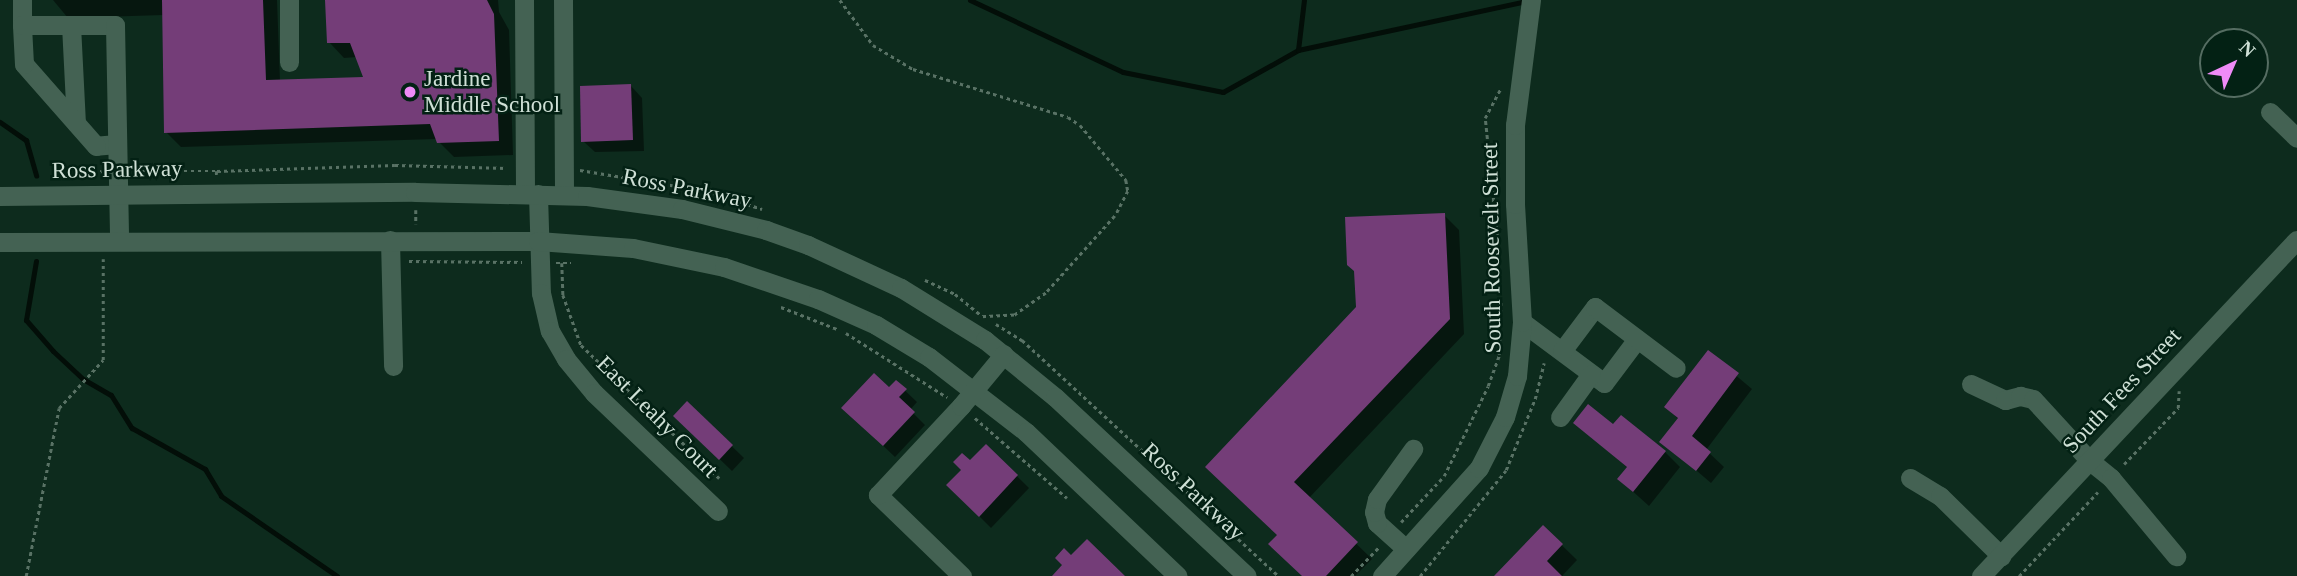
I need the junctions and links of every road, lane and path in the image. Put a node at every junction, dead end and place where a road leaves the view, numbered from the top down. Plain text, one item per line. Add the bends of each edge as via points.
1 (22, 0) edge
2 (289, 0) edge
3 (524, 0) edge
4 (563, 0) edge
5 (840, 0) edge
6 (1531, 0) edge
7 (22, 25) junction
8 (71, 25) junction
9 (289, 62) dead end
10 (1502, 86) dead end
11 (2270, 112) dead end
12 (76, 123) junction
13 (2297, 138) edge
14 (117, 144) junction
15 (415, 192) junction
16 (118, 194) junction
17 (532, 194) junction
18 (564, 195) junction
19 (0, 196) edge
20 (1497, 239) dead end
21 (390, 240) junction
22 (2297, 240) edge
23 (416, 241) junction
24 (538, 241) junction
25 (0, 242) edge
26 (109, 248) junction
27 (90, 260) dead end
28 (390, 261) junction
29 (540, 262) junction
30 (562, 263) junction
31 (574, 263) dead end
32 (1501, 292) dead end
33 (780, 307) dead end
34 (1522, 322) junction
35 (971, 330) junction
36 (1637, 339) junction
37 (1562, 351) junction
38 (1004, 354) junction
39 (393, 366) dead end
40 (1676, 368) dead end
41 (1591, 374) junction
42 (1971, 384) dead end
43 (974, 390) junction
44 (2179, 391) dead end
45 (961, 406) junction
46 (1560, 417) dead end
47 (1412, 449) dead end
48 (2090, 461) junction
49 (719, 478) dead end
50 (1910, 478) dead end
51 (2111, 478) junction
52 (1075, 505) dead end
53 (718, 511) dead end
54 (1390, 534) junction
55 (1406, 549) junction
56 (2001, 556) junction
57 (2176, 556) dead end
58 (26, 576) edge
59 (962, 576) edge
60 (1178, 576) edge
61 (1247, 576) edge
62 (1352, 576) edge
63 (1382, 576) edge
64 (1981, 576) edge
65 (2019, 576) edge

1 - 7 street
2 - 9 street
3 - 17 street, East Leahy Court
4 - 18 street
5 - 35 path via 873,45 913,69 1068,117 1126,180 1128,191 1119,209 1046,293 1014,315 982,315
6 - 34 street, South Roosevelt Street via 1515,125
7 - 8 street
7 - 12 street via 24,64
8 - 12 street
8 - 14 street via 115,25
10 - 20 path via 1485,118
11 - 13 street
12 - 14 street via 96,146
14 - 16 street
15 - 16 street, Ross Parkway
15 - 17 street, Ross Parkway
15 - 23 path
16 - 19 street, Ross Parkway
16 - 26 street
17 - 18 street, Ross Parkway
17 - 24 street, East Leahy Court
18 - 35 street, Ross Parkway via 636,201 766,230 888,282
21 - 23 street
21 - 26 street
21 - 28 street
22 - 48 street, South Fees Street
23 - 24 street
24 - 29 street, East Leahy Court
24 - 43 street via 673,254 772,282 876,325
25 - 26 street
26 - 27 path
26 - 58 path via 103,359 59,408
28 - 29 path
28 - 39 street
29 - 30 path
29 - 53 street, East Leahy Court via 550,331 566,359 594,393
30 - 31 path
30 - 49 path via 563,295 581,345
32 - 54 path via 1499,355 1461,445 1444,476
33 - 45 path via 845,332
34 - 37 street
34 - 55 street, South Roosevelt Street via 1517,376 1500,428 1479,468
35 - 38 street, Ross Parkway
36 - 37 street via 1595,307
36 - 40 street
36 - 41 street via 1604,383
37 - 41 street
38 - 43 street
38 - 61 street, Ross Parkway
41 - 46 street
42 - 48 street via 2005,400 2033,399
43 - 45 street
43 - 60 street via 1026,432
44 - 51 path via 2178,408
45 - 52 path
45 - 59 street via 878,495
47 - 54 street via 1377,499 1377,523
48 - 51 street
48 - 56 street, South Fees Street
50 - 56 street via 1940,496
51 - 57 street
51 - 65 path
54 - 55 street
54 - 62 path
55 - 63 street, South Roosevelt Street
56 - 64 street, South Fees Street

